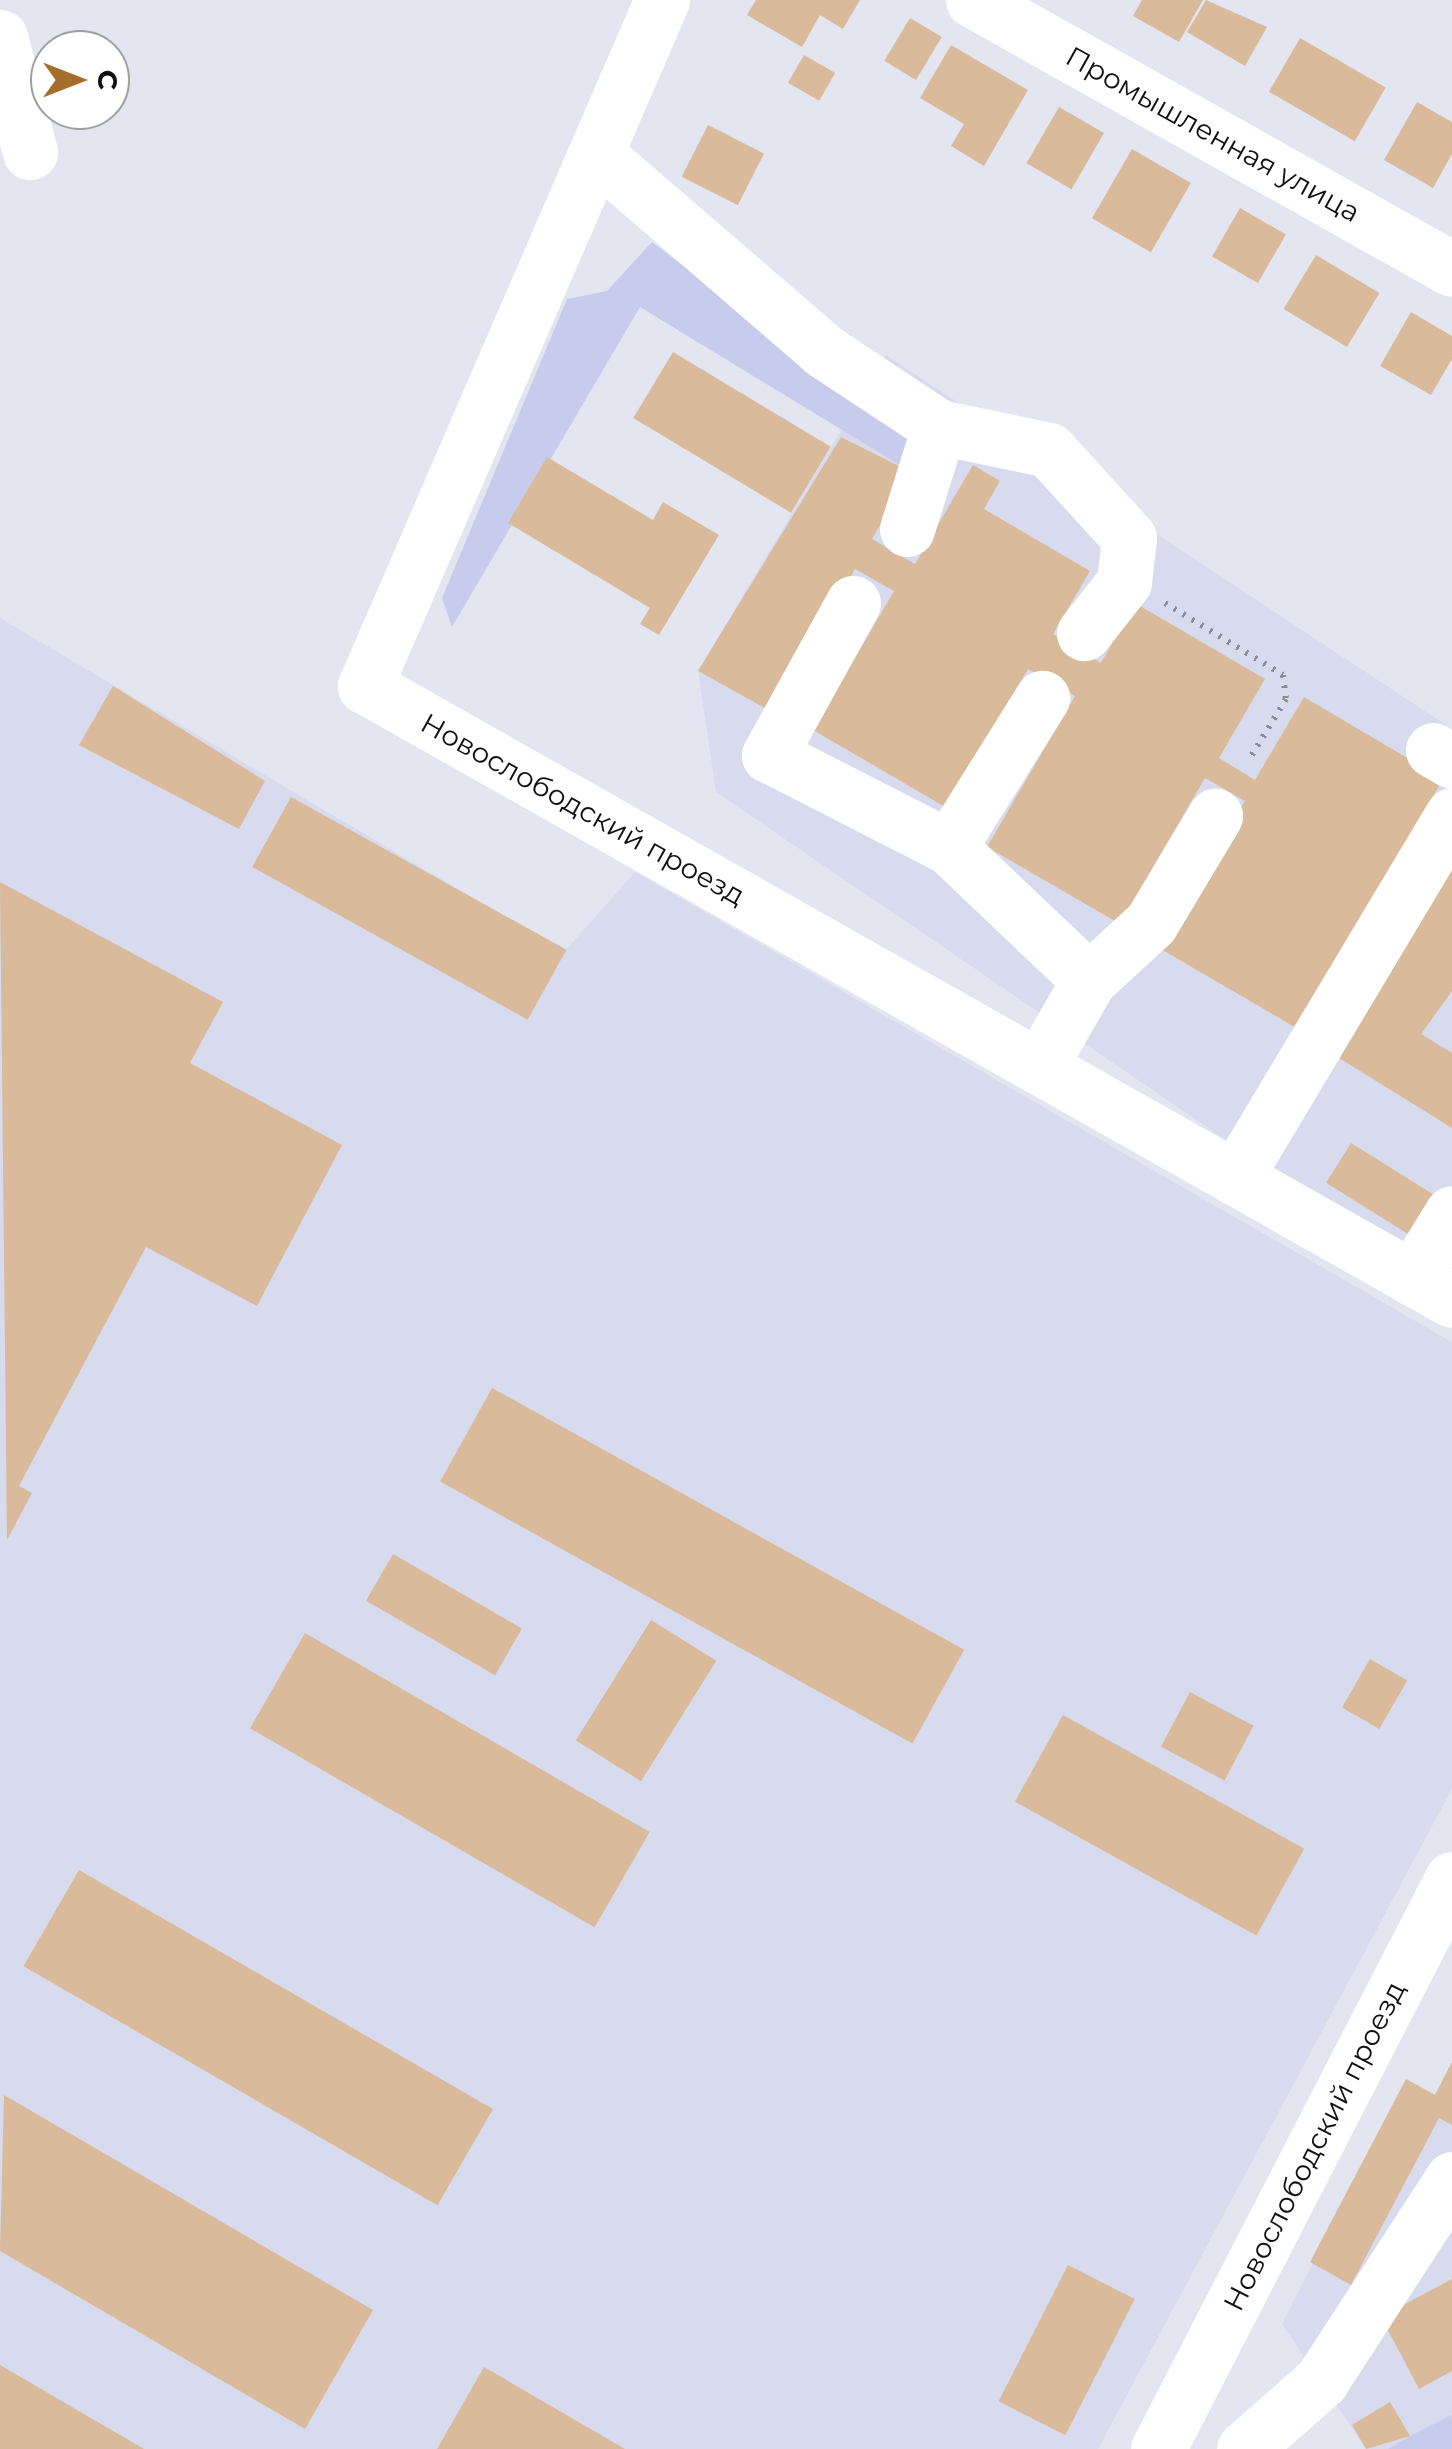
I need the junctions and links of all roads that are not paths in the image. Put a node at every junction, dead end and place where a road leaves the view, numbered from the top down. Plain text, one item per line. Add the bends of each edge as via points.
1 (662, 0) edge
2 (973, 0) edge
3 (0, 37) edge
4 (30, 152) dead end
5 (596, 154) junction
6 (1452, 268) edge
7 (939, 427) junction
8 (907, 529) dead end
9 (853, 603) dead end
10 (1084, 633) dead end
11 (1042, 698) dead end
12 (1452, 815) edge
13 (1215, 816) dead end
14 (949, 848) junction
15 (1089, 980) junction
16 (1038, 1067) junction
17 (1234, 1178) junction
18 (1452, 1214) edge
19 (1432, 1289) edge
20 (1452, 1879) edge
21 (1452, 2179) edge
22 (1168, 2431) edge
23 (1226, 2449) edge
24 (1244, 2449) edge

1 - 5 street, Новослободский проезд
2 - 6 street, Промышленная улица
3 - 4 street
5 - 7 street via 824,351
5 - 16 street, Новослободский проезд via 364,686
7 - 8 street
7 - 10 street via 1049,450 1128,538 1124,582
9 - 14 street via 770,754
11 - 14 street
12 - 17 street
13 - 15 street via 1151,923
14 - 15 street
15 - 16 street
16 - 17 street, Новослободский проезд
17 - 19 street, Новослободский проезд
18 - 19 street
20 - 22 street, Новослободский проезд
21 - 24 street via 1320,2381
22 - 23 street

